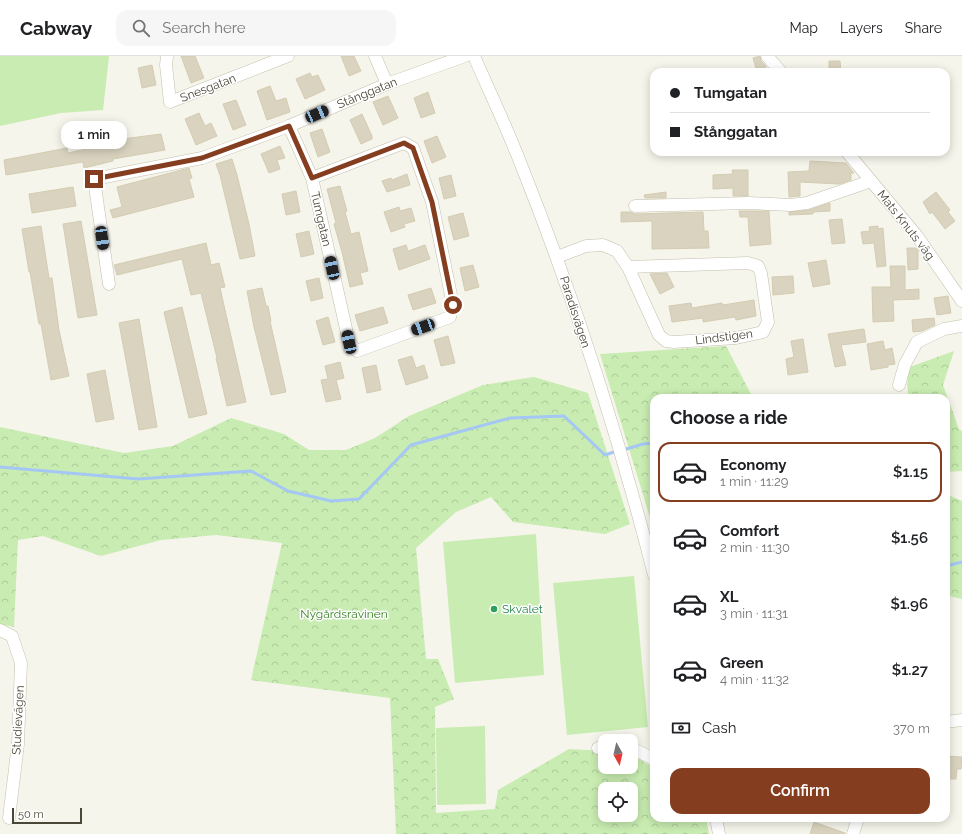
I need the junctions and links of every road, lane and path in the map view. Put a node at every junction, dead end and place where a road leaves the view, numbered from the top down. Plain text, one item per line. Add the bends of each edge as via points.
1 (167, 56) edge
2 (288, 56) edge
3 (375, 56) edge
4 (466, 56) edge
5 (474, 56) edge
6 (767, 56) edge
7 (777, 68) edge
8 (387, 84) junction
9 (289, 126) junction
10 (850, 156) edge
11 (312, 178) junction
12 (871, 180) junction
13 (635, 206) dead end
14 (557, 257) junction
15 (628, 267) junction
16 (109, 284) dead end
17 (962, 301) edge
18 (962, 326) edge
19 (900, 385) dead end
20 (650, 559) edge
21 (0, 630) edge
22 (962, 720) edge
23 (950, 722) edge
24 (638, 751) edge
25 (650, 757) edge
26 (9, 818) dead end
27 (857, 822) edge
28 (853, 834) edge

1 - 2 street, Snesgatan via 170,102
3 - 8 street
4 - 8 street, Stånggatan
5 - 14 street, Paradisvägen via 522,166
6 - 7 street
8 - 9 street, Stånggatan
9 - 11 street, Tumgatan
9 - 16 street, Stånggatan via 202,158 94,179
10 - 12 street, Mats Knuts väg
11 - 11 street, Tumgatan via 404,143 413,148 432,202 453,305 450,317 357,351 349,342
12 - 13 street via 807,203 791,205 749,203
12 - 17 street, Mats Knuts väg via 917,236
14 - 15 street, Lindstigen via 586,246 603,246 617,251
14 - 20 street, Paradisvägen via 604,401
15 - 15 street, Lindstigen via 660,335 666,341 736,338 763,332 768,322 758,266 748,263
18 - 19 street via 944,329 918,342 904,364
21 - 26 street, Studievägen via 12,636 21,662 18,744
22 - 23 street
24 - 25 street
27 - 28 street

